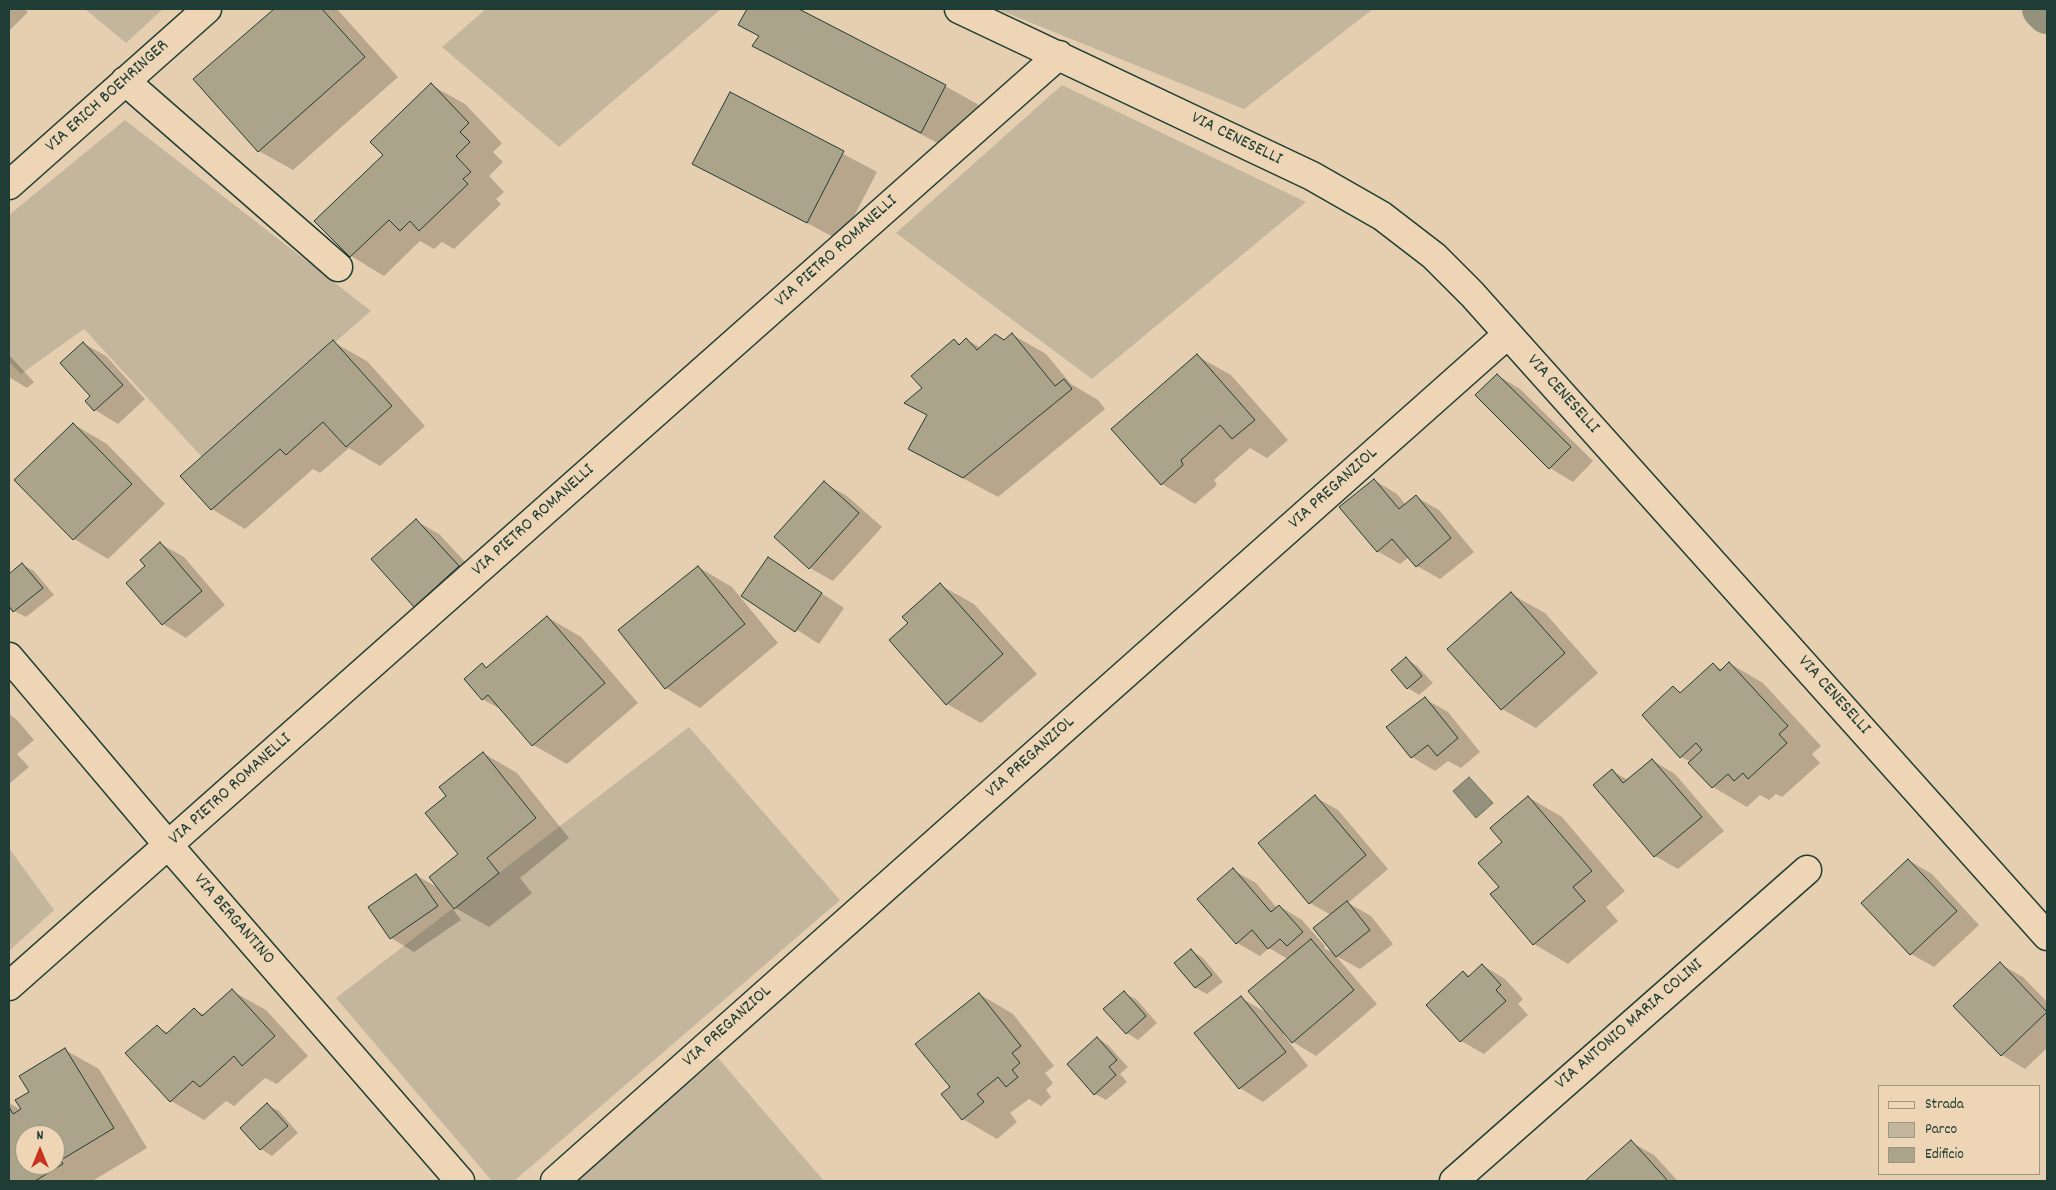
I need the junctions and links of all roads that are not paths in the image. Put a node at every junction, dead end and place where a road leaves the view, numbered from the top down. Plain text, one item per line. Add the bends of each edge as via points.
1 (207, 9) edge
2 (959, 9) edge
3 (1059, 55) junction
4 (125, 81) junction
5 (9, 185) edge
6 (338, 267) dead end
7 (1508, 334) junction
8 (9, 657) edge
9 (169, 846) junction
10 (1807, 870) dead end
11 (2047, 936) edge
12 (9, 986) edge
13 (460, 1181) edge
14 (554, 1181) edge
15 (1454, 1181) edge

1 - 4 street, VIA ERICH BOEHRINGER
2 - 3 street, VIA CENESELLI
3 - 7 street, VIA CENESELLI via 1312,176 1362,204 1400,228 1446,267
3 - 9 street, VIA PIETRO ROMANELLI
4 - 5 street, VIA ERICH BOEHRINGER
4 - 6 street
7 - 11 street, VIA CENESELLI
7 - 14 street, VIA PREGANZIOL
8 - 9 street, VIA BERGANTINO
9 - 12 street, VIA PIETRO ROMANELLI
9 - 13 street, VIA BERGANTINO
10 - 15 street, VIA ANTONIO MARIA COLINI

